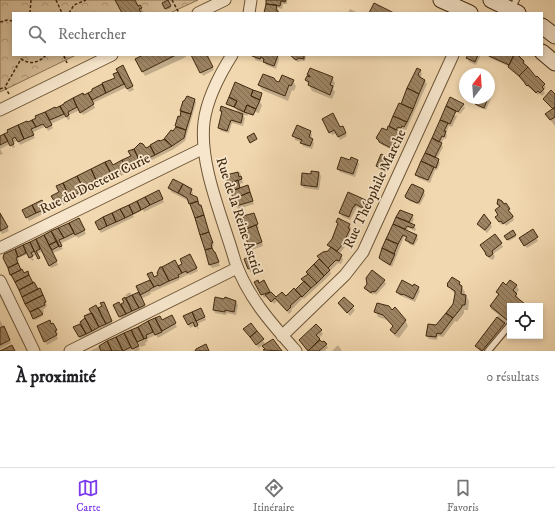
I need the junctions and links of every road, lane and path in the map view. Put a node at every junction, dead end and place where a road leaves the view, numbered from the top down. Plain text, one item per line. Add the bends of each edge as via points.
1 (31, 0) edge
2 (56, 0) edge
3 (86, 0) edge
4 (172, 0) edge
5 (225, 0) edge
6 (251, 0) edge
7 (441, 0) edge
8 (491, 0) edge
9 (514, 9) edge
10 (30, 12) edge
11 (62, 12) edge
12 (70, 12) edge
13 (178, 12) edge
14 (200, 12) edge
15 (249, 12) edge
16 (468, 12) edge
17 (12, 21) edge
18 (0, 22) edge
19 (543, 27) edge
20 (555, 36) edge
21 (543, 53) edge
22 (20, 56) edge
23 (45, 56) edge
24 (64, 56) edge
25 (110, 56) edge
26 (231, 56) edge
27 (453, 56) edge
28 (21, 59) junction
29 (67, 63) dead end
30 (555, 63) edge
31 (5, 86) junction
32 (0, 89) edge
33 (14, 103) junction
34 (0, 110) edge
35 (204, 148) junction
36 (0, 248) edge
37 (237, 268) junction
38 (0, 281) edge
39 (507, 328) edge
40 (282, 336) junction
41 (34, 351) edge
42 (70, 351) edge
43 (296, 351) edge
44 (488, 351) edge

1 - 10 path
2 - 11 path
3 - 12 path via 74,5
4 - 13 path
5 - 14 street
6 - 15 street
7 - 16 main road
8 - 9 main road
17 - 18 path
19 - 20 main road
21 - 30 main road
22 - 28 path
23 - 28 path via 33,63
24 - 29 path
25 - 33 street
26 - 35 street, Rue de la Reine Astrid via 216,82 205,118
27 - 40 street, Rue Théophile Marche via 363,252 345,275
28 - 31 path
31 - 32 path
31 - 33 path
33 - 34 street
35 - 36 street, Rue du Docteur Curie
35 - 37 street, Rue de la Reine Astrid via 207,169
37 - 40 street, Rue de la Reine Astrid via 256,304
37 - 42 street
38 - 41 street
39 - 44 lane
40 - 43 street, Rue de la Reine Astrid

